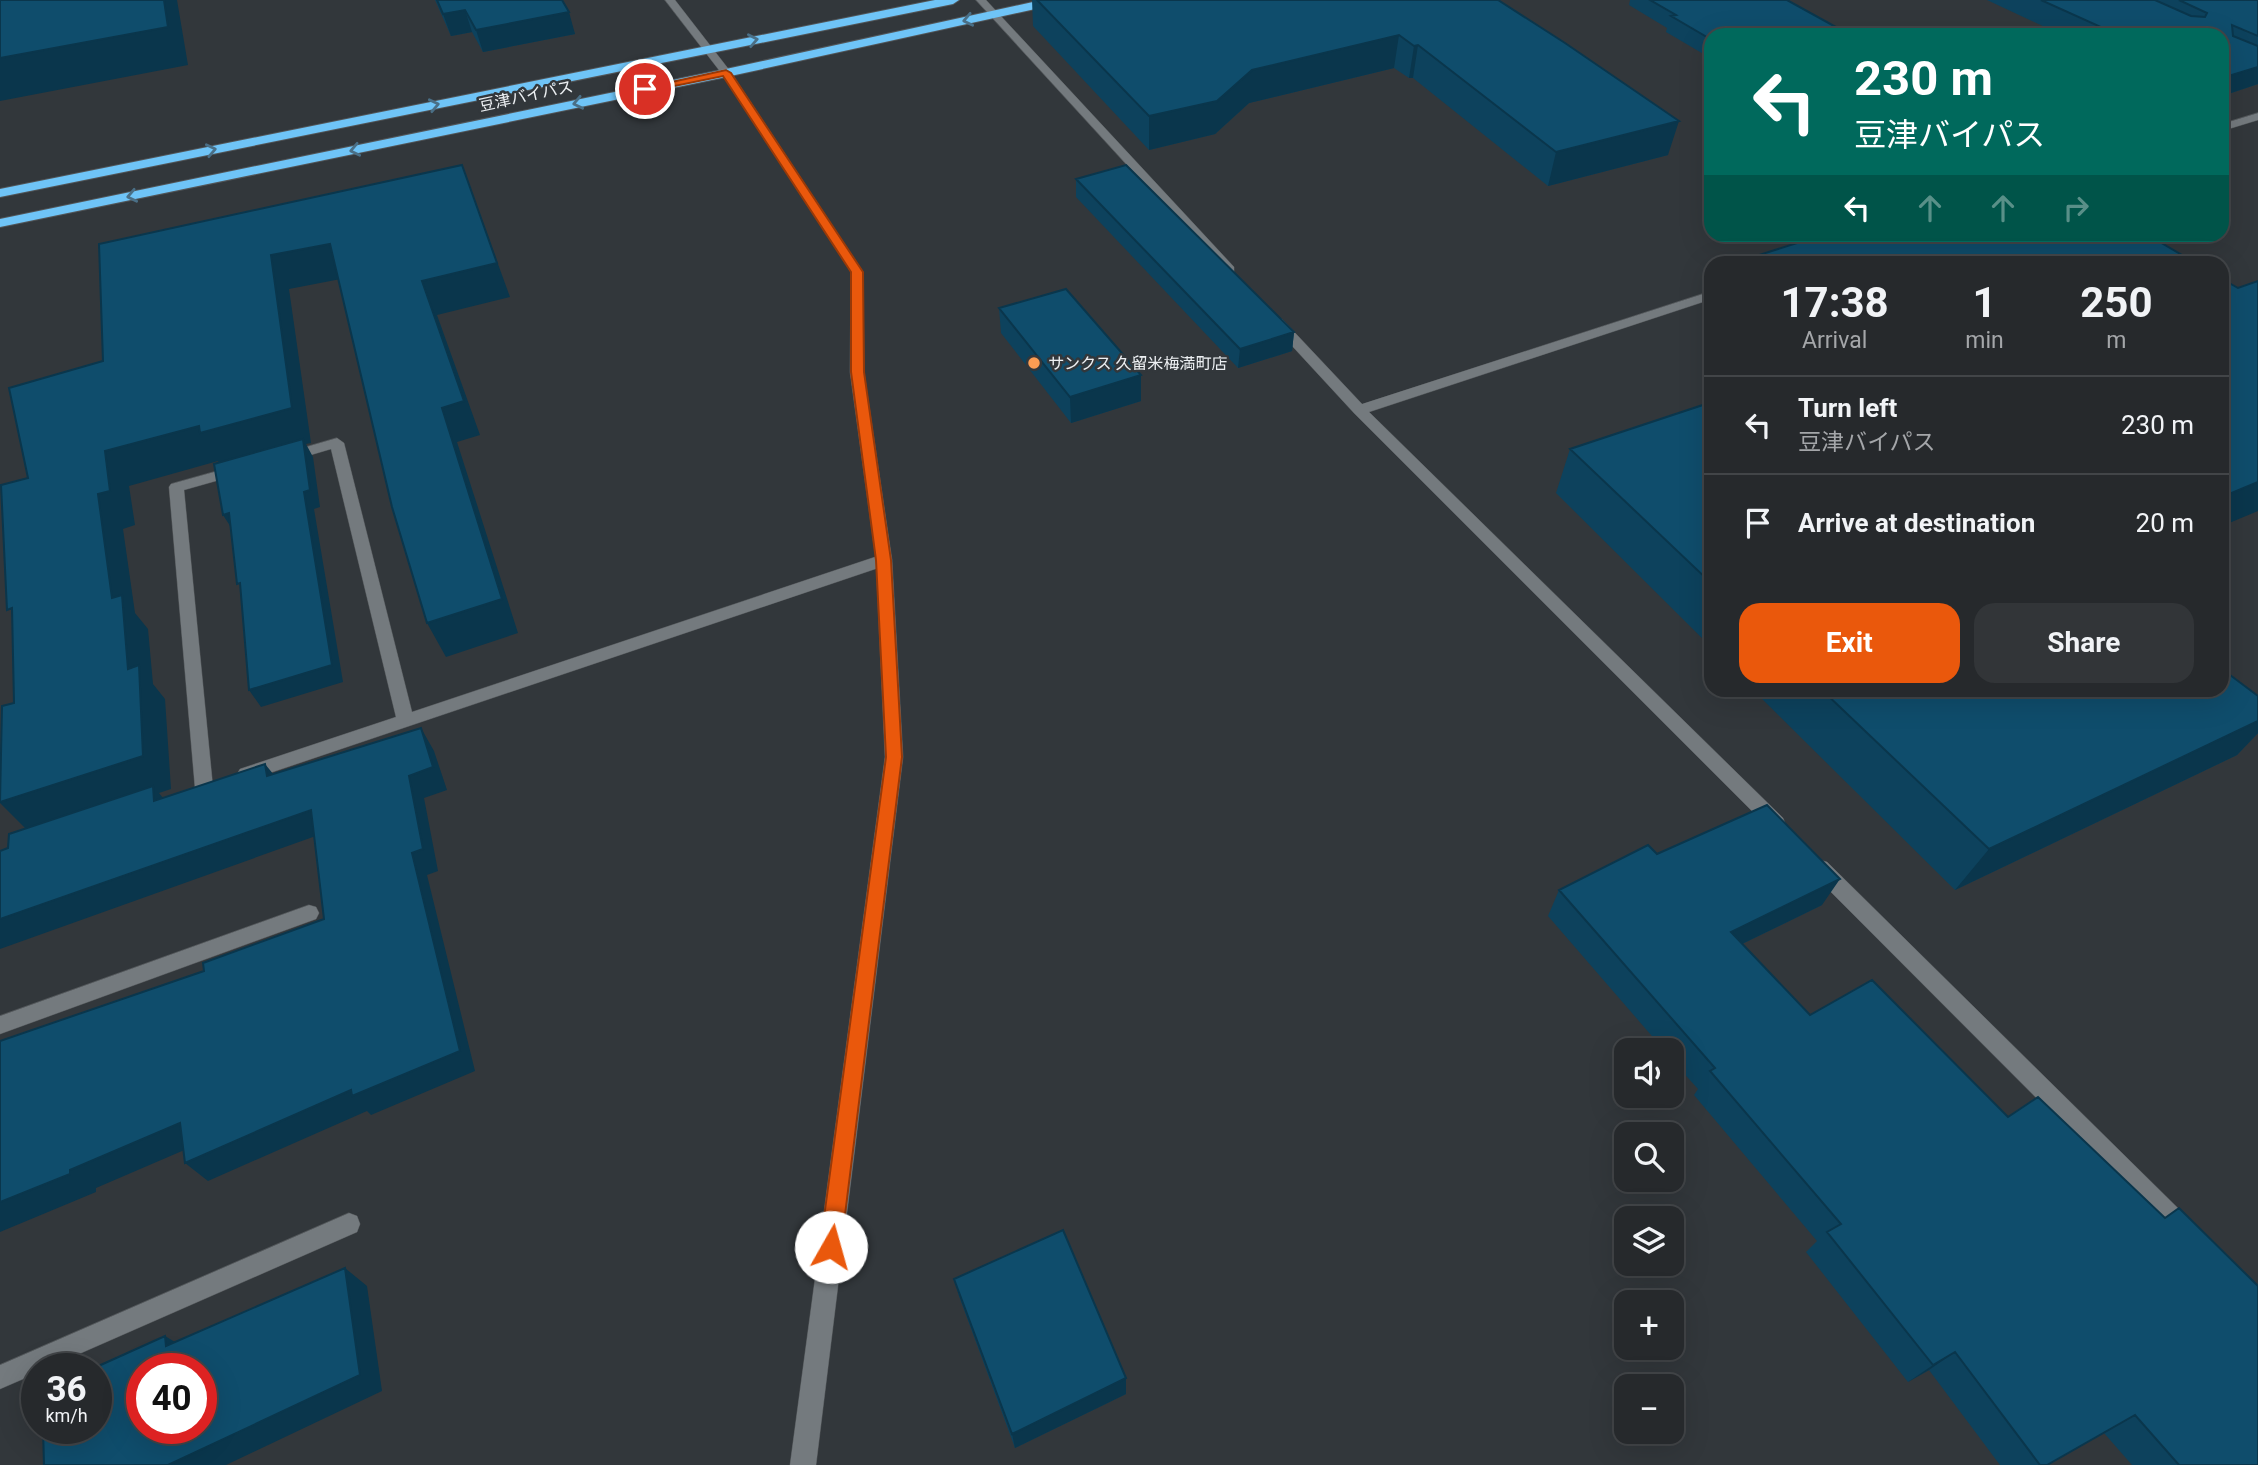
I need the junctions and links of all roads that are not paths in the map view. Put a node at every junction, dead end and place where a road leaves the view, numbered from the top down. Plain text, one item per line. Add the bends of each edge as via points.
1 (670, 0) edge
2 (953, 0) edge
3 (981, 0) edge
4 (1058, 0) edge
5 (995, 14) junction
6 (708, 49) junction
7 (726, 73) junction
8 (2258, 116) edge
9 (2229, 126) edge
10 (0, 193) edge
11 (0, 223) edge
12 (1238, 278) edge
13 (1704, 298) edge
14 (1266, 309) edge
15 (1359, 411) junction
16 (884, 560) junction
17 (405, 720) junction
18 (1786, 834) edge
19 (1806, 854) edge
20 (309, 913) dead end
21 (0, 1025) edge
22 (349, 1224) dead end
23 (2199, 1245) edge
24 (0, 1377) edge
25 (803, 1465) edge

1 - 6 street
6 -> 2 highway, 豆津バイパス
3 - 5 street
4 - 5 highway, 豆津バイパス
5 -> 7 highway, 豆津バイパス
5 - 12 street
6 - 7 street
10 -> 6 highway, 豆津バイパス
7 -> 11 highway, 豆津バイパス
7 - 16 street via 857,272 857,372
8 - 9 street
13 - 15 street
14 - 15 street
15 - 18 street
16 - 17 street
16 - 25 street via 894,757
17 - 17 street via 337,443 176,487 210,786
19 - 23 street
20 - 21 street
22 - 24 street

